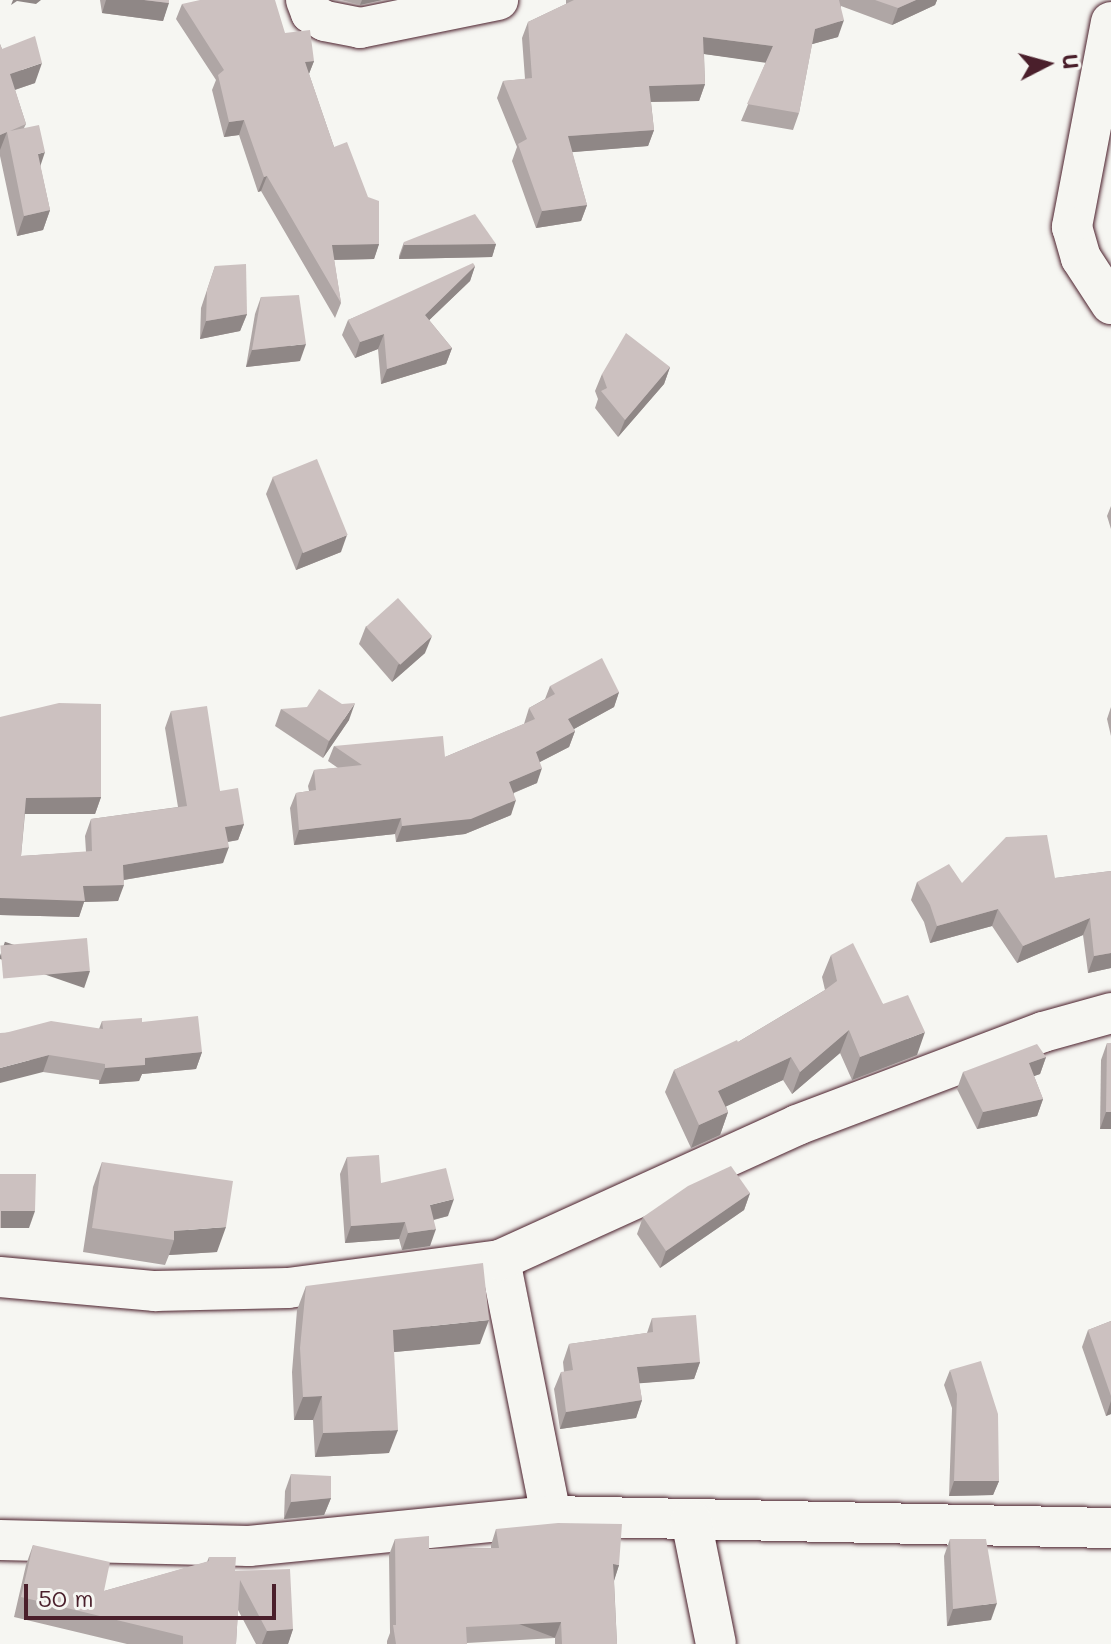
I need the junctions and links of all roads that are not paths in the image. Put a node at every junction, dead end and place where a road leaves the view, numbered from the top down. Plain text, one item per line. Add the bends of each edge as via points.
1 (306, 0) edge
2 (498, 0) edge
3 (1111, 22) edge
4 (1111, 304) edge
5 (1111, 1013) edge
6 (500, 1260) junction
7 (0, 1277) edge
8 (551, 1516) junction
9 (691, 1520) junction
10 (1111, 1528) edge
11 (0, 1540) edge
12 (716, 1644) edge

1 - 2 street via 311,13 325,21 360,28
3 - 4 street via 1072,227 1081,258
5 - 6 street via 1043,1032 797,1125
6 - 7 street via 288,1288 155,1291
6 - 8 street
8 - 9 street
8 - 11 street via 249,1546
9 - 10 street
9 - 12 street

